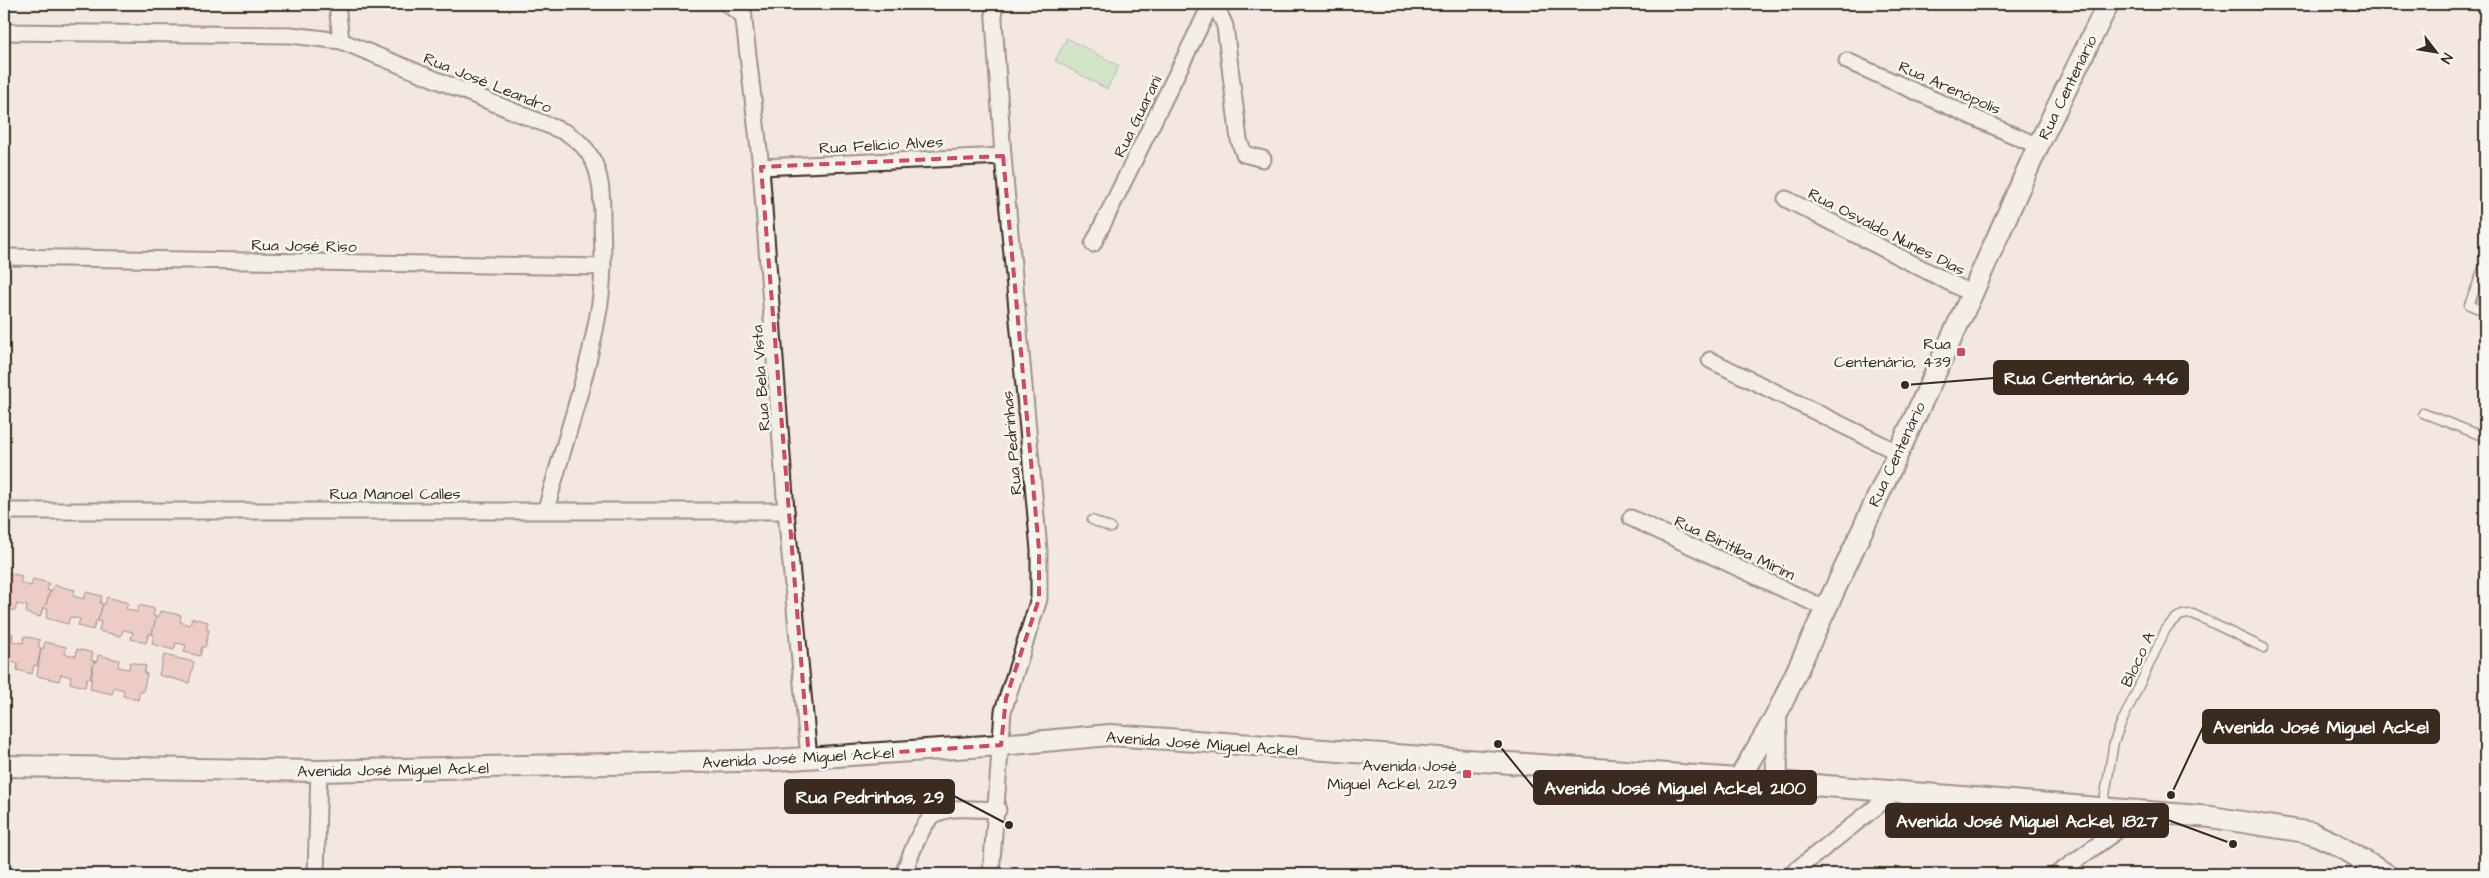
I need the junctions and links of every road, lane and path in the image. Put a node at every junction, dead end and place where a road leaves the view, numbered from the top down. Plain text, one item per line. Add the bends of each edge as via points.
1 (337, 4) edge
2 (727, 4) edge
3 (993, 4) edge
4 (1211, 4) edge
5 (2108, 4) edge
6 (743, 10) edge
7 (4, 32) edge
8 (341, 42) junction
9 (1847, 60) dead end
10 (2038, 146) junction
11 (1003, 156) junction
12 (1263, 159) dead end
13 (761, 167) junction
14 (1786, 199) dead end
15 (1094, 244) dead end
16 (4, 258) edge
17 (2485, 264) edge
18 (603, 268) junction
19 (1972, 294) junction
20 (2485, 311) edge
21 (1710, 360) dead end
22 (2422, 413) dead end
23 (2485, 437) edge
24 (1897, 452) junction
25 (546, 510) junction
26 (4, 511) edge
27 (786, 511) junction
28 (1631, 518) dead end
29 (1092, 520) dead end
30 (1111, 528) dead end
31 (1824, 608) junction
32 (2264, 648) dead end
33 (1776, 716) junction
34 (1001, 745) junction
35 (809, 758) junction
36 (4, 766) edge
37 (319, 771) junction
38 (1739, 779) junction
39 (1777, 782) junction
40 (1895, 792) junction
41 (2103, 809) junction
42 (998, 810) junction
43 (2146, 810) junction
44 (2067, 872) edge
45 (316, 874) edge
46 (903, 874) edge
47 (992, 874) edge
48 (1791, 874) edge
49 (2386, 874) edge

1 - 8 street
2 - 6 street, Rua Bela Vista
3 - 11 street, Rua Pedrinhas
4 - 12 street via 1218,10 1225,26 1239,140 1244,154
4 - 15 street, Rua Guarani
5 - 10 street, Rua Centenário
6 - 13 street, Rua Bela Vista
7 - 8 street, Rua José Leandro via 291,36
8 - 18 street, Rua José Leandro via 567,134 582,143 598,173 602,201
9 - 10 street, Rua Arenópolis
10 - 19 street, Rua Centenário
11 - 13 street, Rua Felicio Alves
11 - 34 street, Rua Pedrinhas via 1039,550 1039,599 1006,698
13 - 27 street, Rua Bela Vista
14 - 19 street, Rua Osvaldo Nunes Dias
16 - 18 street, Rua José Riso
17 - 20 lane via 2469,304
18 - 25 street, Rua José Leandro via 590,351
19 - 24 street, Rua Centenário
21 - 24 street
22 - 23 lane
24 - 31 street, Rua Centenário
25 - 26 street, Rua Manoel Calles
25 - 27 street, Rua Manoel Calles
27 - 35 street, Rua Bela Vista
28 - 31 street, Rua Biritiba Mirim
29 - 30 lane
31 - 33 street, Rua Centenário
32 - 41 lane, Bloco A via 2193,614 2183,614 2174,619 2166,629 2114,742
33 - 38 street, Rua Centenário
33 - 39 street, Rua Centenário
34 - 35 street, Avenida José Miguel Ackel
34 - 38 street, Avenida José Miguel Ackel via 1110,735
34 - 42 street, Rua Pedrinhas
35 - 37 street, Avenida José Miguel Ackel
36 - 37 street, Avenida José Miguel Ackel
37 - 45 street
38 - 39 street, Avenida José Miguel Ackel
39 - 40 street, Avenida José Miguel Ackel
40 - 41 street, Avenida José Miguel Ackel
40 - 48 street
41 - 43 street, Avenida José Miguel Ackel
42 - 46 street via 949,810 934,814 924,827
42 - 47 street, Rua Pedrinhas
43 - 44 street
43 - 49 street, Avenida José Miguel Ackel via 2312,833

